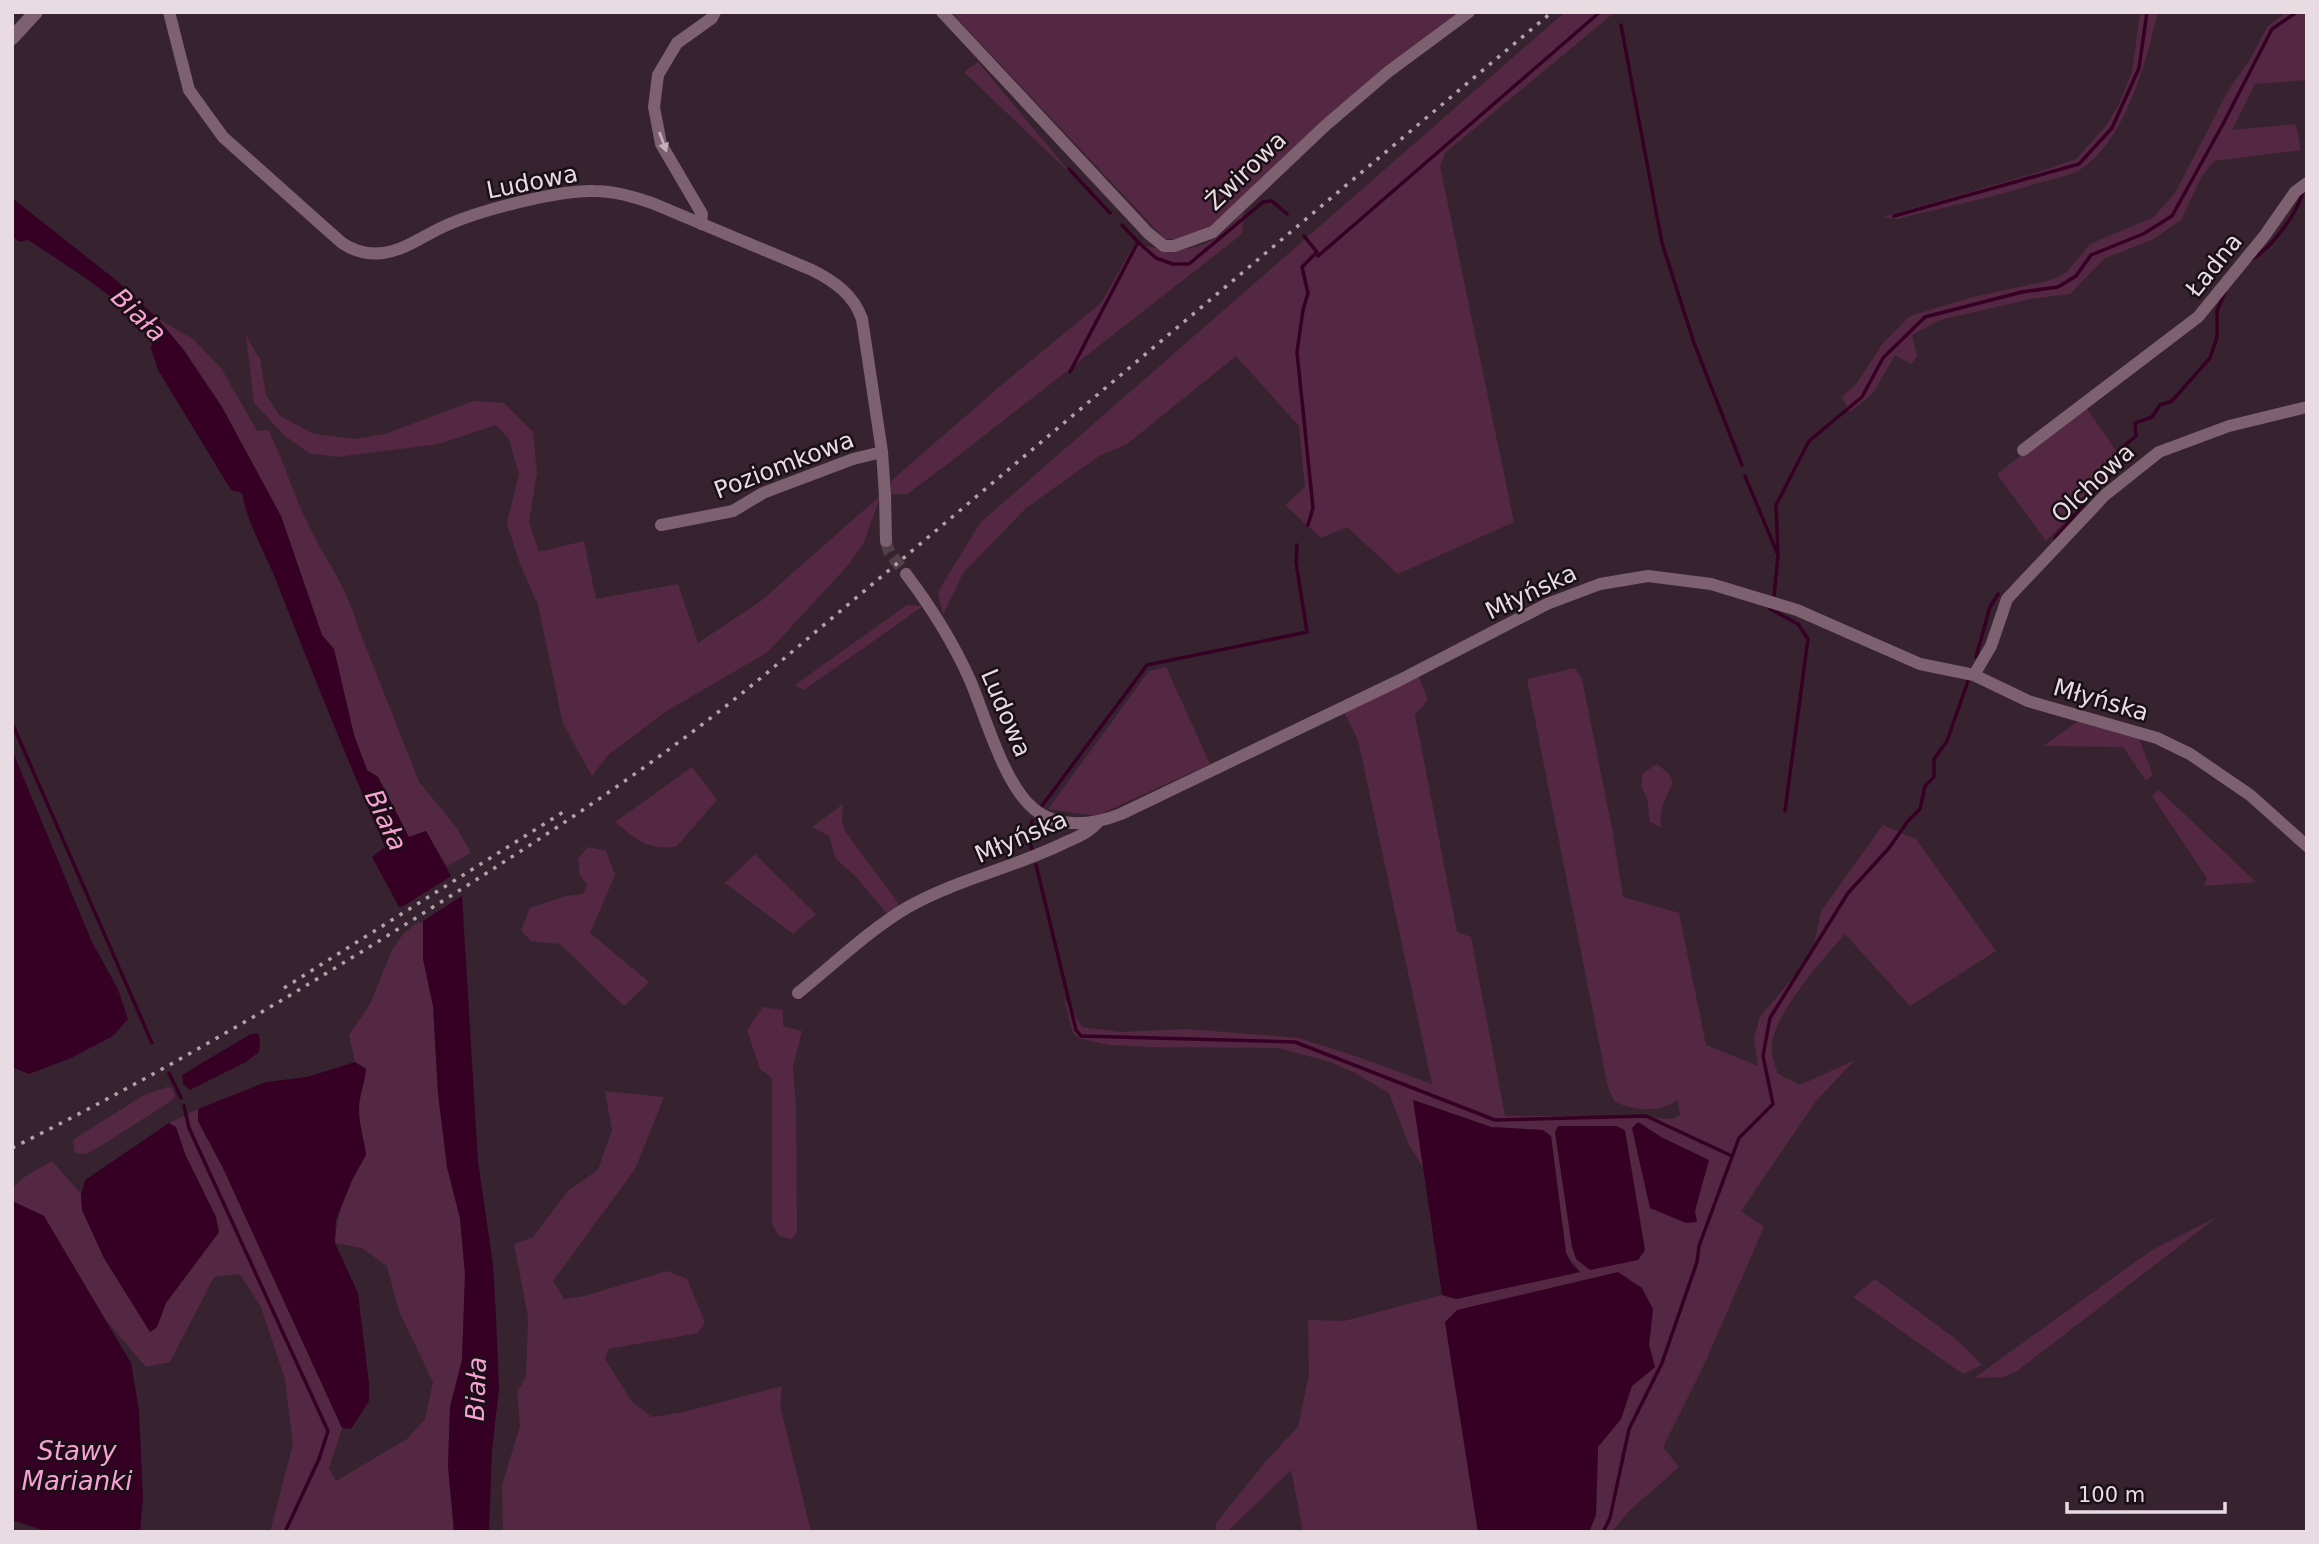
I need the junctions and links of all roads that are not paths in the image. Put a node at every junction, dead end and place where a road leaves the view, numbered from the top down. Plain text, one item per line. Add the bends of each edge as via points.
1 (36, 12) edge
2 (169, 12) edge
3 (715, 12) edge
4 (942, 12) edge
5 (1469, 12) edge
6 (12, 38) edge
7 (2307, 183) edge
8 (701, 224) junction
9 (2307, 407) edge
10 (2023, 450) dead end
11 (881, 452) junction
12 (661, 525) dead end
13 (886, 541) tunnel mouth
14 (906, 574) tunnel mouth
15 (1974, 675) junction
16 (1098, 821) junction
17 (2307, 846) edge
18 (799, 993) dead end

1 - 6 street
2 - 8 street, Ludowa via 189,90 223,138 354,250 370,254 393,251 475,215 587,191 627,195
3 -> 8 street via 677,43 658,75 654,107 661,144 702,214
4 - 5 street, Żwirowa via 1148,233 1164,246 1174,246 1213,232 1326,125
7 - 10 street, Ładna via 2295,192 2198,317
8 - 11 street, Ludowa via 812,270 852,299 867,345
9 - 15 street, Olchowa via 2229,426 2159,452 2115,486 2007,599 1991,646
11 - 12 street, Poziomkowa via 763,494 733,511
11 - 13 street, Ludowa
14 - 16 street, Ludowa via 960,659 1010,776 1027,802 1051,819
15 - 16 street, Młyńska via 1920,664 1797,610 1711,584 1648,576 1600,584 1547,604 1385,687
15 - 17 street, Młyńska via 2028,701 2157,738 2190,754 2250,795
16 - 18 street, Młyńska via 1092,830 1043,853 908,908

